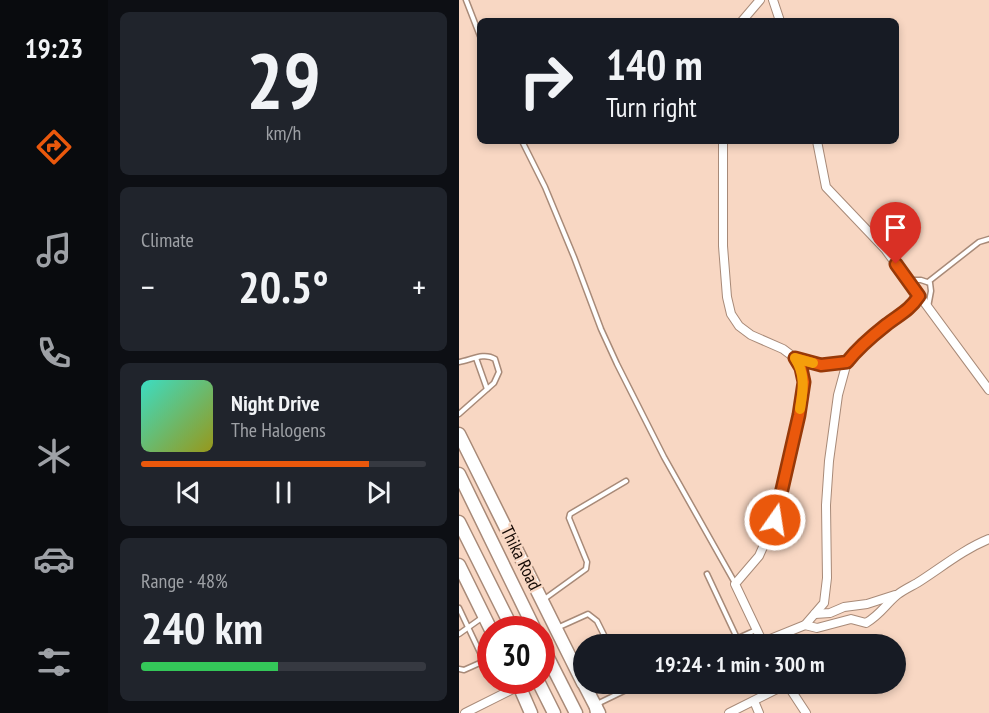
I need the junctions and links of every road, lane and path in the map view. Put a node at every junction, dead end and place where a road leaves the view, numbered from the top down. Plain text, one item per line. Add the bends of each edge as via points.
1 (466, 0) edge
2 (760, 0) edge
3 (773, 0) edge
4 (745, 18) edge
5 (779, 18) edge
6 (477, 28) edge
7 (524, 144) edge
8 (723, 144) edge
9 (818, 144) edge
10 (989, 239) edge
11 (907, 280) junction
12 (928, 282) junction
13 (919, 296) junction
14 (928, 308) junction
15 (476, 358) junction
16 (795, 358) junction
17 (459, 362) edge
18 (847, 362) junction
19 (487, 389) junction
20 (989, 390) edge
21 (459, 414) edge
22 (459, 434) edge
23 (459, 474) edge
24 (626, 481) dead end
25 (459, 522) edge
26 (989, 539) edge
27 (459, 565) edge
28 (707, 574) dead end
29 (735, 584) junction
30 (899, 593) junction
31 (542, 601) junction
32 (459, 608) edge
33 (815, 614) junction
34 (485, 616) edge
35 (506, 616) edge
36 (528, 616) edge
37 (477, 621) edge
38 (805, 625) junction
39 (468, 627) junction
40 (556, 628) junction
41 (757, 629) junction
42 (459, 634) edge
43 (604, 634) edge
44 (735, 634) edge
45 (746, 634) edge
46 (759, 634) edge
47 (786, 634) edge
48 (477, 646) edge
49 (573, 661) edge
50 (477, 664) edge
51 (459, 669) edge
52 (555, 672) edge
53 (499, 694) edge
54 (523, 694) edge
55 (544, 694) edge
56 (589, 694) edge
57 (618, 694) edge
58 (768, 694) edge
59 (794, 694) edge
60 (754, 701) junction
61 (596, 709) edge
62 (465, 713) edge
63 (531, 713) edge
64 (554, 713) edge
65 (576, 713) edge
66 (729, 713) edge
67 (759, 713) edge
68 (806, 713) edge

1 - 6 lane
2 - 4 street
3 - 5 street
7 - 29 lane via 617,364
8 - 16 street via 723,246 731,314 751,335
9 - 11 street via 826,188 885,249
10 - 12 lane via 979,242
11 - 12 lane
11 - 13 street
12 - 14 lane
13 - 14 street
13 - 18 street via 909,310 864,343
14 - 20 street
15 - 17 lane
15 - 19 lane
15 - 19 lane via 491,356 498,365 498,378
16 - 18 street via 821,365
16 - 29 street via 804,382 775,520 759,556
18 - 33 street via 829,461 826,586 823,603
19 - 21 lane
22 - 31 main road, Thika Road
23 - 36 main road, Thika Road
24 - 31 lane via 570,514 586,558 586,569
25 - 35 main road
26 - 30 street
27 - 34 main road
28 - 44 lane
29 - 41 street
30 - 33 street
30 - 38 street via 866,623 851,619 817,628
31 - 40 main road, Thika Road
32 - 39 lane
33 - 38 street
37 - 39 lane
38 - 47 street
39 - 42 lane
39 - 48 lane
40 - 43 lane via 588,614
40 - 49 main road, Thika Road
41 - 45 lane
41 - 46 street
50 - 51 lane
52 - 65 main road
53 - 62 street
54 - 63 main road
55 - 64 main road
56 - 61 main road, Thika Road
57 - 61 lane
58 - 60 street
59 - 68 street
60 - 66 street
60 - 67 street

